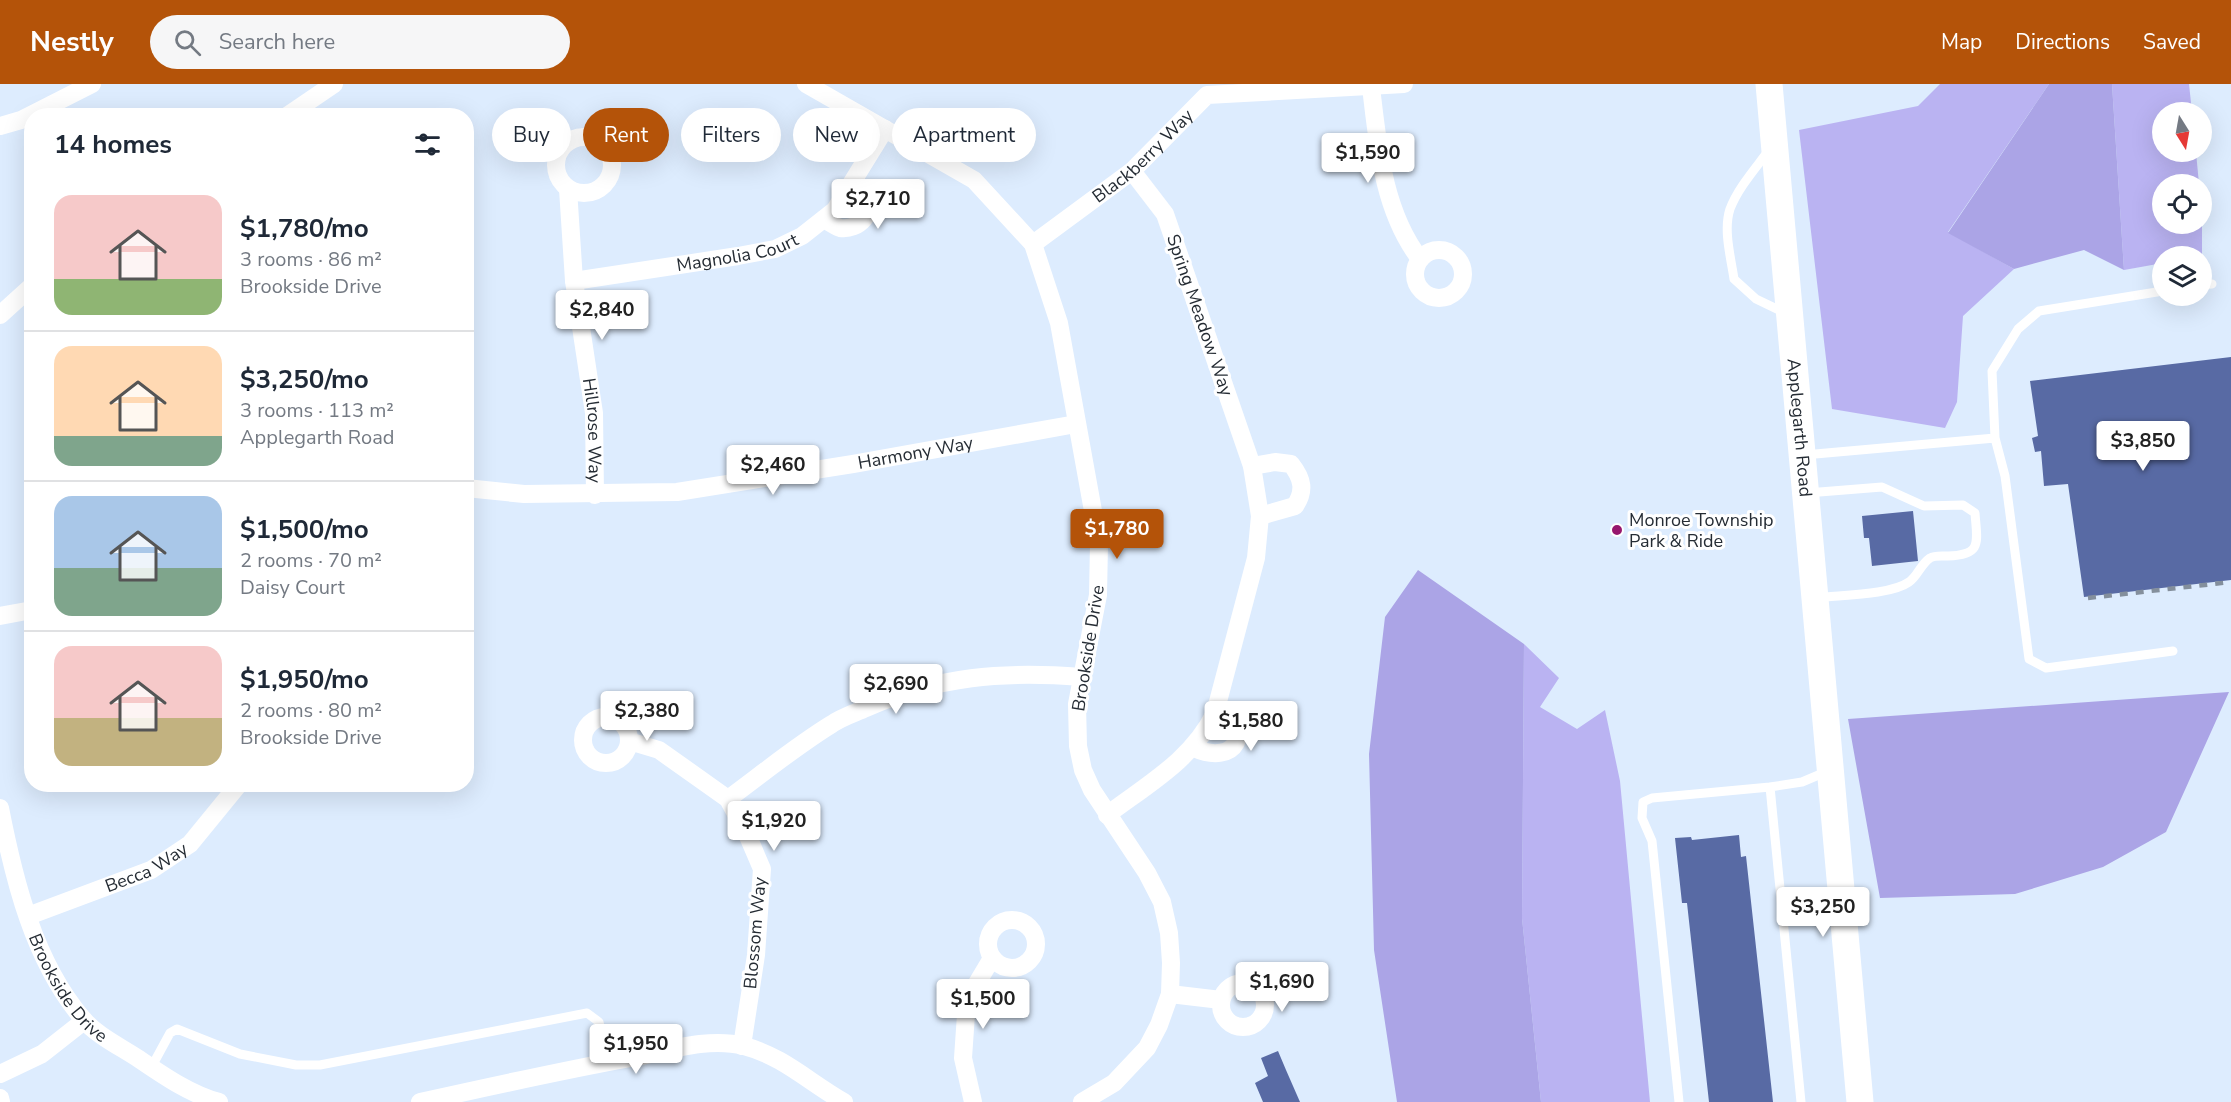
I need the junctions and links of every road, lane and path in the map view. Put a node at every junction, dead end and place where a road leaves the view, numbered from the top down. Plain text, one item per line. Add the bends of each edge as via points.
1 (92, 84) edge
2 (334, 84) edge
3 (806, 84) edge
4 (1404, 84) edge
5 (1769, 84) edge
6 (1371, 87) junction
7 (45, 108) edge
8 (299, 108) edge
9 (24, 118) edge
10 (0, 126) edge
11 (885, 129) junction
12 (1774, 143) junction
13 (1132, 171) junction
14 (854, 181) junction
15 (568, 189) dead end
16 (824, 219) junction
17 (1033, 244) junction
18 (1420, 260) dead end
19 (574, 281) junction
20 (24, 293) edge
21 (2152, 293) edge
22 (0, 315) edge
23 (1790, 315) junction
24 (1076, 424) junction
25 (1995, 438) junction
26 (1802, 455) junction
27 (1252, 466) junction
28 (474, 489) edge
29 (1806, 493) junction
30 (596, 495) junction
31 (1260, 516) junction
32 (1815, 599) junction
33 (24, 612) edge
34 (0, 616) edge
35 (2173, 651) dead end
36 (1081, 677) junction
37 (1216, 708) junction
38 (629, 741) dead end
39 (1194, 748) junction
40 (1830, 771) junction
41 (1770, 787) junction
42 (232, 792) edge
43 (728, 799) junction
44 (0, 808) edge
45 (1107, 815) junction
46 (3, 835) edge
47 (28, 916) junction
48 (992, 958) dead end
49 (1170, 994) junction
50 (1221, 1000) dead end
51 (84, 1021) junction
52 (742, 1046) junction
53 (608, 1062) junction
54 (151, 1068) junction
55 (0, 1074) edge
56 (841, 1101) edge
57 (219, 1102) edge
58 (420, 1102) edge
59 (972, 1102) edge
60 (1082, 1102) edge
61 (1678, 1102) edge
62 (1801, 1102) edge
63 (1860, 1102) edge
64 (1878, 1102) edge

1 - 7 street
2 - 8 street
3 - 11 street, Brookside Drive
4 - 6 street, Blackberry Way
5 - 12 main road, Applegarth Road
6 - 13 street, Blackberry Way via 1208,95
6 - 18 street via 1380,165 1406,241
9 - 10 street
11 - 14 street, Magnolia Court
11 - 17 street, Brookside Drive via 974,180
12 - 23 main road, Applegarth Road
12 - 23 lane via 1729,211 1729,238 1734,279 1756,299
13 - 17 street, Blackberry Way
13 - 27 street, Spring Meadow Way via 1165,214
14 - 16 street, Magnolia Court via 835,210
14 - 16 street via 867,195 869,205 860,224 840,228
15 - 19 street, Hillrose Way
16 - 19 street, Magnolia Court via 802,236 775,249
17 - 24 street, Brookside Drive via 1059,323
19 - 30 street, Hillrose Way via 594,413
20 - 22 street
21 - 25 lane via 2039,311 2018,328 1992,370
23 - 26 main road, Applegarth Road
24 - 30 street, Harmony Way via 677,492
24 - 36 street, Brookside Drive via 1099,554 1098,595
25 - 26 lane
25 - 35 lane via 2005,476 2029,658 2046,668
26 - 29 main road, Applegarth Road
27 - 31 street, Spring Meadow Way
27 - 31 street via 1275,462 1291,465 1302,486 1295,506
28 - 30 street, Harmony Way
29 - 32 main road, Applegarth Road
29 - 32 lane via 1882,487 1924,506 1963,505 1975,513 1977,542 1972,552 1964,556 1933,556 1908,583 1894,589
31 - 37 street, Spring Meadow Way via 1256,558
32 - 40 main road, Applegarth Road
33 - 34 street
36 - 43 street via 991,674 940,682 883,700 834,722
36 - 45 street, Brookside Drive via 1078,746 1083,770
37 - 39 street, Spring Meadow Way
37 - 39 street via 1234,721 1238,730 1236,741 1221,754 1209,755
38 - 43 street, Blossom Way via 659,750
39 - 45 street, Spring Meadow Way
40 - 41 lane via 1802,782
40 - 63 main road, Applegarth Road
40 - 64 main road, Applegarth Road
41 - 61 lane via 1643,802 1642,818 1652,841
41 - 62 lane
42 - 47 street, Becca Way via 190,844 151,870
43 - 52 street, Blossom Way via 762,869 756,956
44 - 46 street, Brookside Drive
45 - 49 street, Brookside Drive via 1162,902 1169,933
46 - 47 street, Brookside Drive
47 - 51 street, Brookside Drive via 62,989
48 - 59 street via 967,1000 963,1058
49 - 50 street
49 - 60 street, Brookside Drive via 1147,1048 1114,1083
51 - 54 street, Brookside Drive
51 - 55 street via 42,1054
52 - 53 street via 713,1043
52 - 56 street via 784,1062
53 - 54 lane via 599,1022 587,1013 320,1065 296,1065 240,1054 177,1029 170,1033
53 - 58 street
54 - 57 street, Brookside Drive via 199,1096

